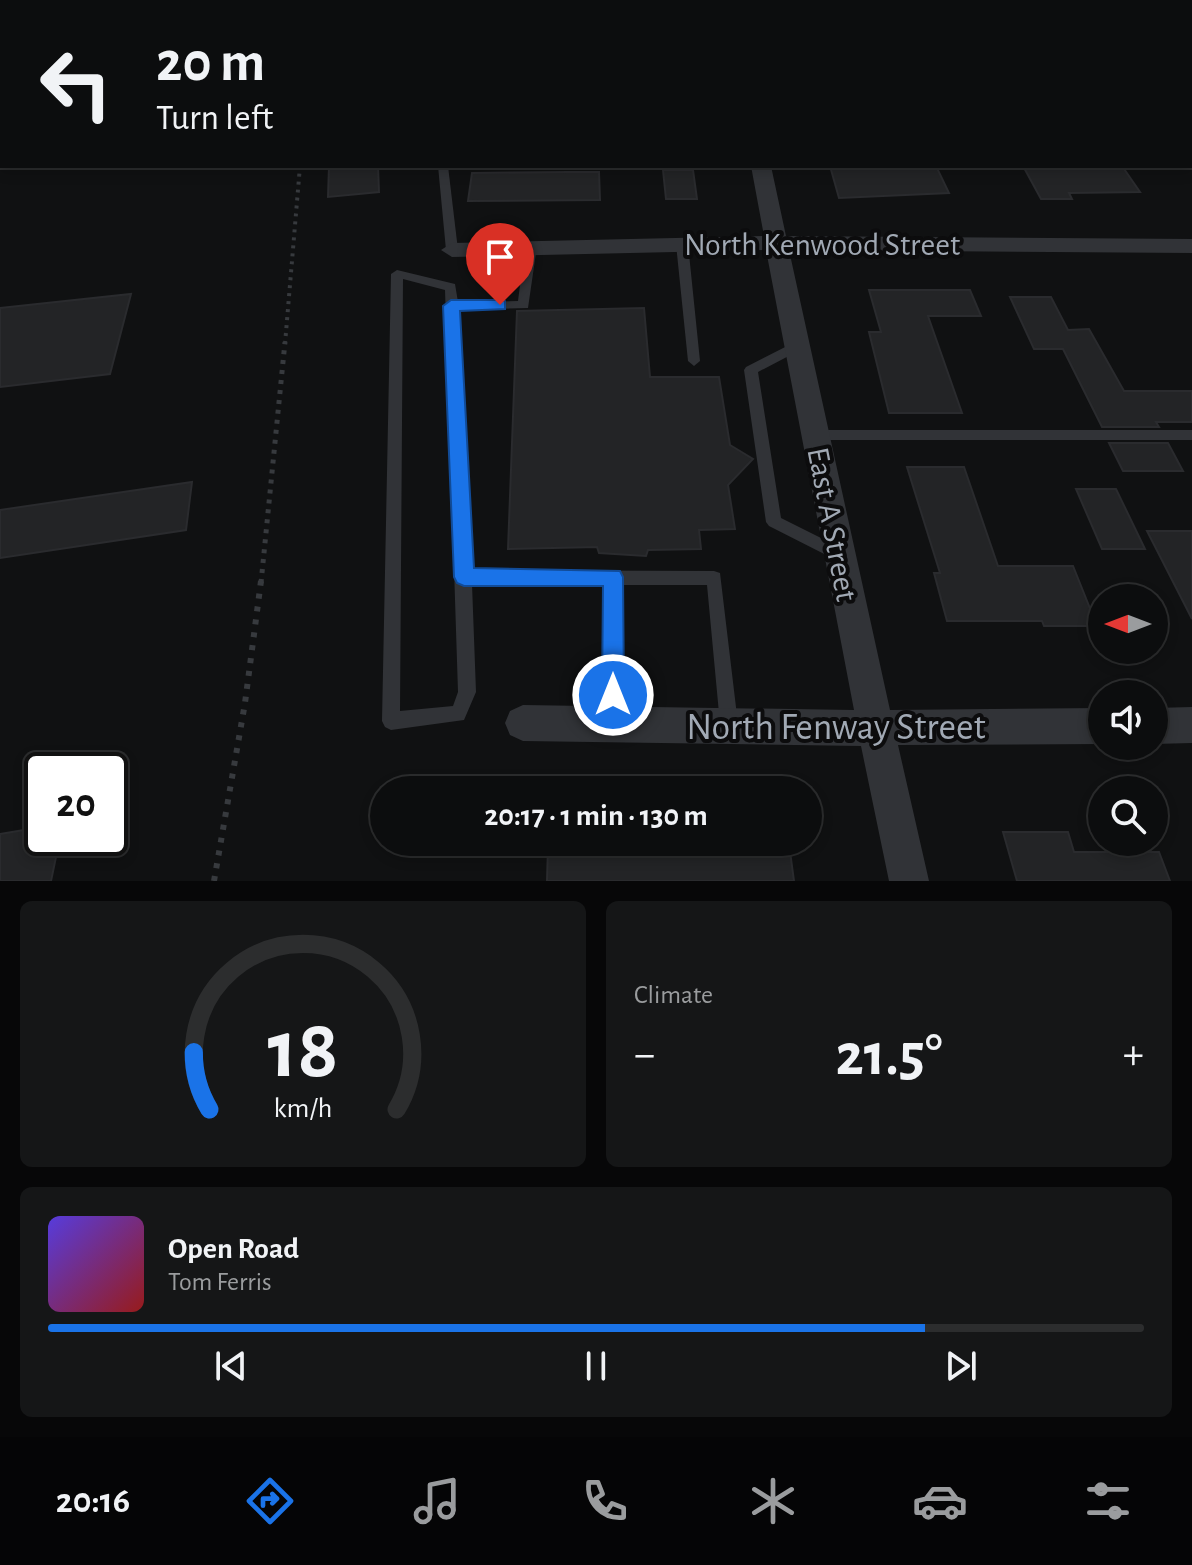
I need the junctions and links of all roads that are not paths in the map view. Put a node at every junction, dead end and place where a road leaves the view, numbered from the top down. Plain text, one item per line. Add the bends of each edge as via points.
1 (443, 168) edge
2 (761, 168) edge
3 (777, 243) junction
4 (682, 244) junction
5 (531, 246) junction
6 (1192, 246) edge
7 (452, 250) joint
8 (451, 306) junction
9 (797, 346) junction
10 (694, 361) dead end
11 (815, 435) junction
12 (1192, 435) edge
13 (838, 554) junction
14 (464, 577) junction
15 (613, 577) junction
16 (523, 723) dead end
17 (613, 724) junction
18 (730, 725) junction
19 (1192, 725) edge
20 (1088, 726) edge
21 (1168, 726) edge
22 (874, 728) junction
23 (909, 881) edge

1 - 7 lane
2 - 3 street, East A Street
3 - 4 street, North Kenwood Street
3 - 6 street, North Kenwood Street
3 - 9 street, East A Street
4 - 5 street, North Kenwood Street
4 - 10 lane
5 - 7 street, North Kenwood Street
5 - 8 lane via 524,305
8 - 14 lane
8 - 14 lane via 451,287 397,274 391,721 458,714 467,692
9 - 11 street, East A Street
9 - 13 lane via 751,370 774,522
11 - 12 lane
11 - 13 street, East A Street
13 - 22 street, East A Street
14 - 15 lane
15 - 17 lane
15 - 18 lane via 714,578
16 - 17 street, North Fenway Street
17 - 18 street, North Fenway Street
18 - 22 street, North Fenway Street
19 - 21 street
20 - 22 street, North Fenway Street
22 - 23 street, East A Street

